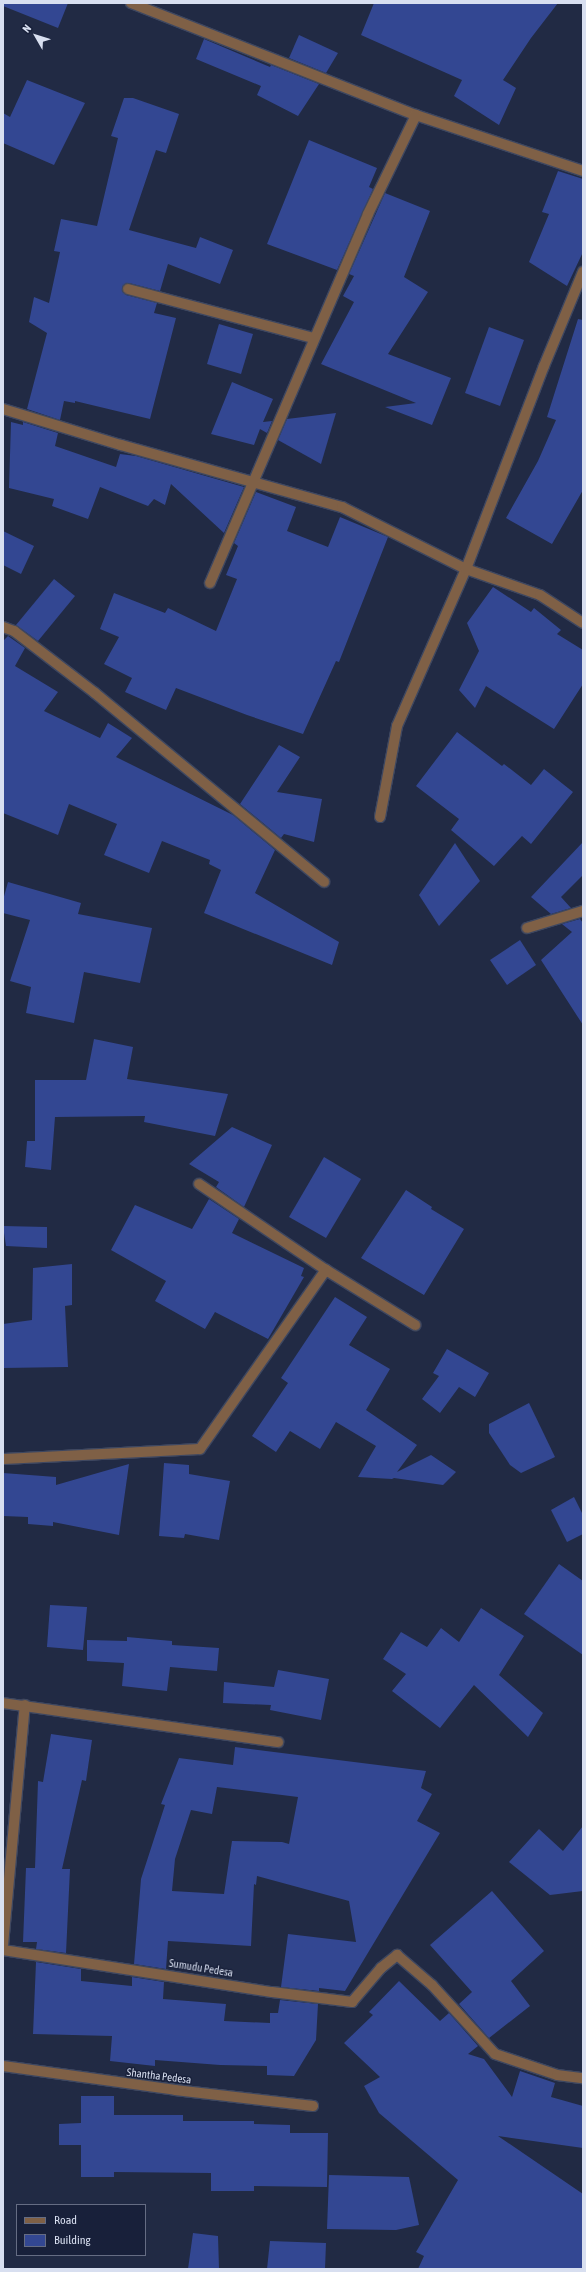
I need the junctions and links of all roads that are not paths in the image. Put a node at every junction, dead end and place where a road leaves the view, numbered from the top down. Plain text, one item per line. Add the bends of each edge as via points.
1 (131, 3) edge
2 (416, 115) junction
3 (583, 171) edge
4 (583, 272) edge
5 (128, 289) dead end
6 (314, 338) junction
7 (3, 409) edge
8 (253, 482) junction
9 (466, 569) junction
10 (210, 584) dead end
11 (583, 623) edge
12 (3, 627) edge
13 (380, 817) dead end
14 (324, 882) dead end
15 (583, 911) edge
16 (527, 928) dead end
17 (199, 1184) dead end
18 (326, 1270) junction
19 (415, 1326) dead end
20 (3, 1459) edge
21 (3, 1703) edge
22 (25, 1705) junction
23 (278, 1742) dead end
24 (3, 1945) edge
25 (3, 1950) edge
26 (3, 2066) edge
27 (583, 2078) edge
28 (313, 2106) dead end

1 - 2 street
2 - 3 street
2 - 6 street via 368,214
4 - 9 street
5 - 6 street
6 - 8 street
7 - 8 street
8 - 9 street via 342,507
8 - 10 street
9 - 11 street via 540,595
9 - 13 street via 397,726
12 - 14 street via 14,631 95,693
15 - 16 street
17 - 18 street
18 - 19 street
18 - 20 street via 200,1449
21 - 22 street
22 - 23 street
22 - 24 street
25 - 27 street, Sumudu Pedesa via 352,2002 381,1968 397,1955 432,1985 495,2054 557,2075
26 - 28 street, Shantha Pedesa

